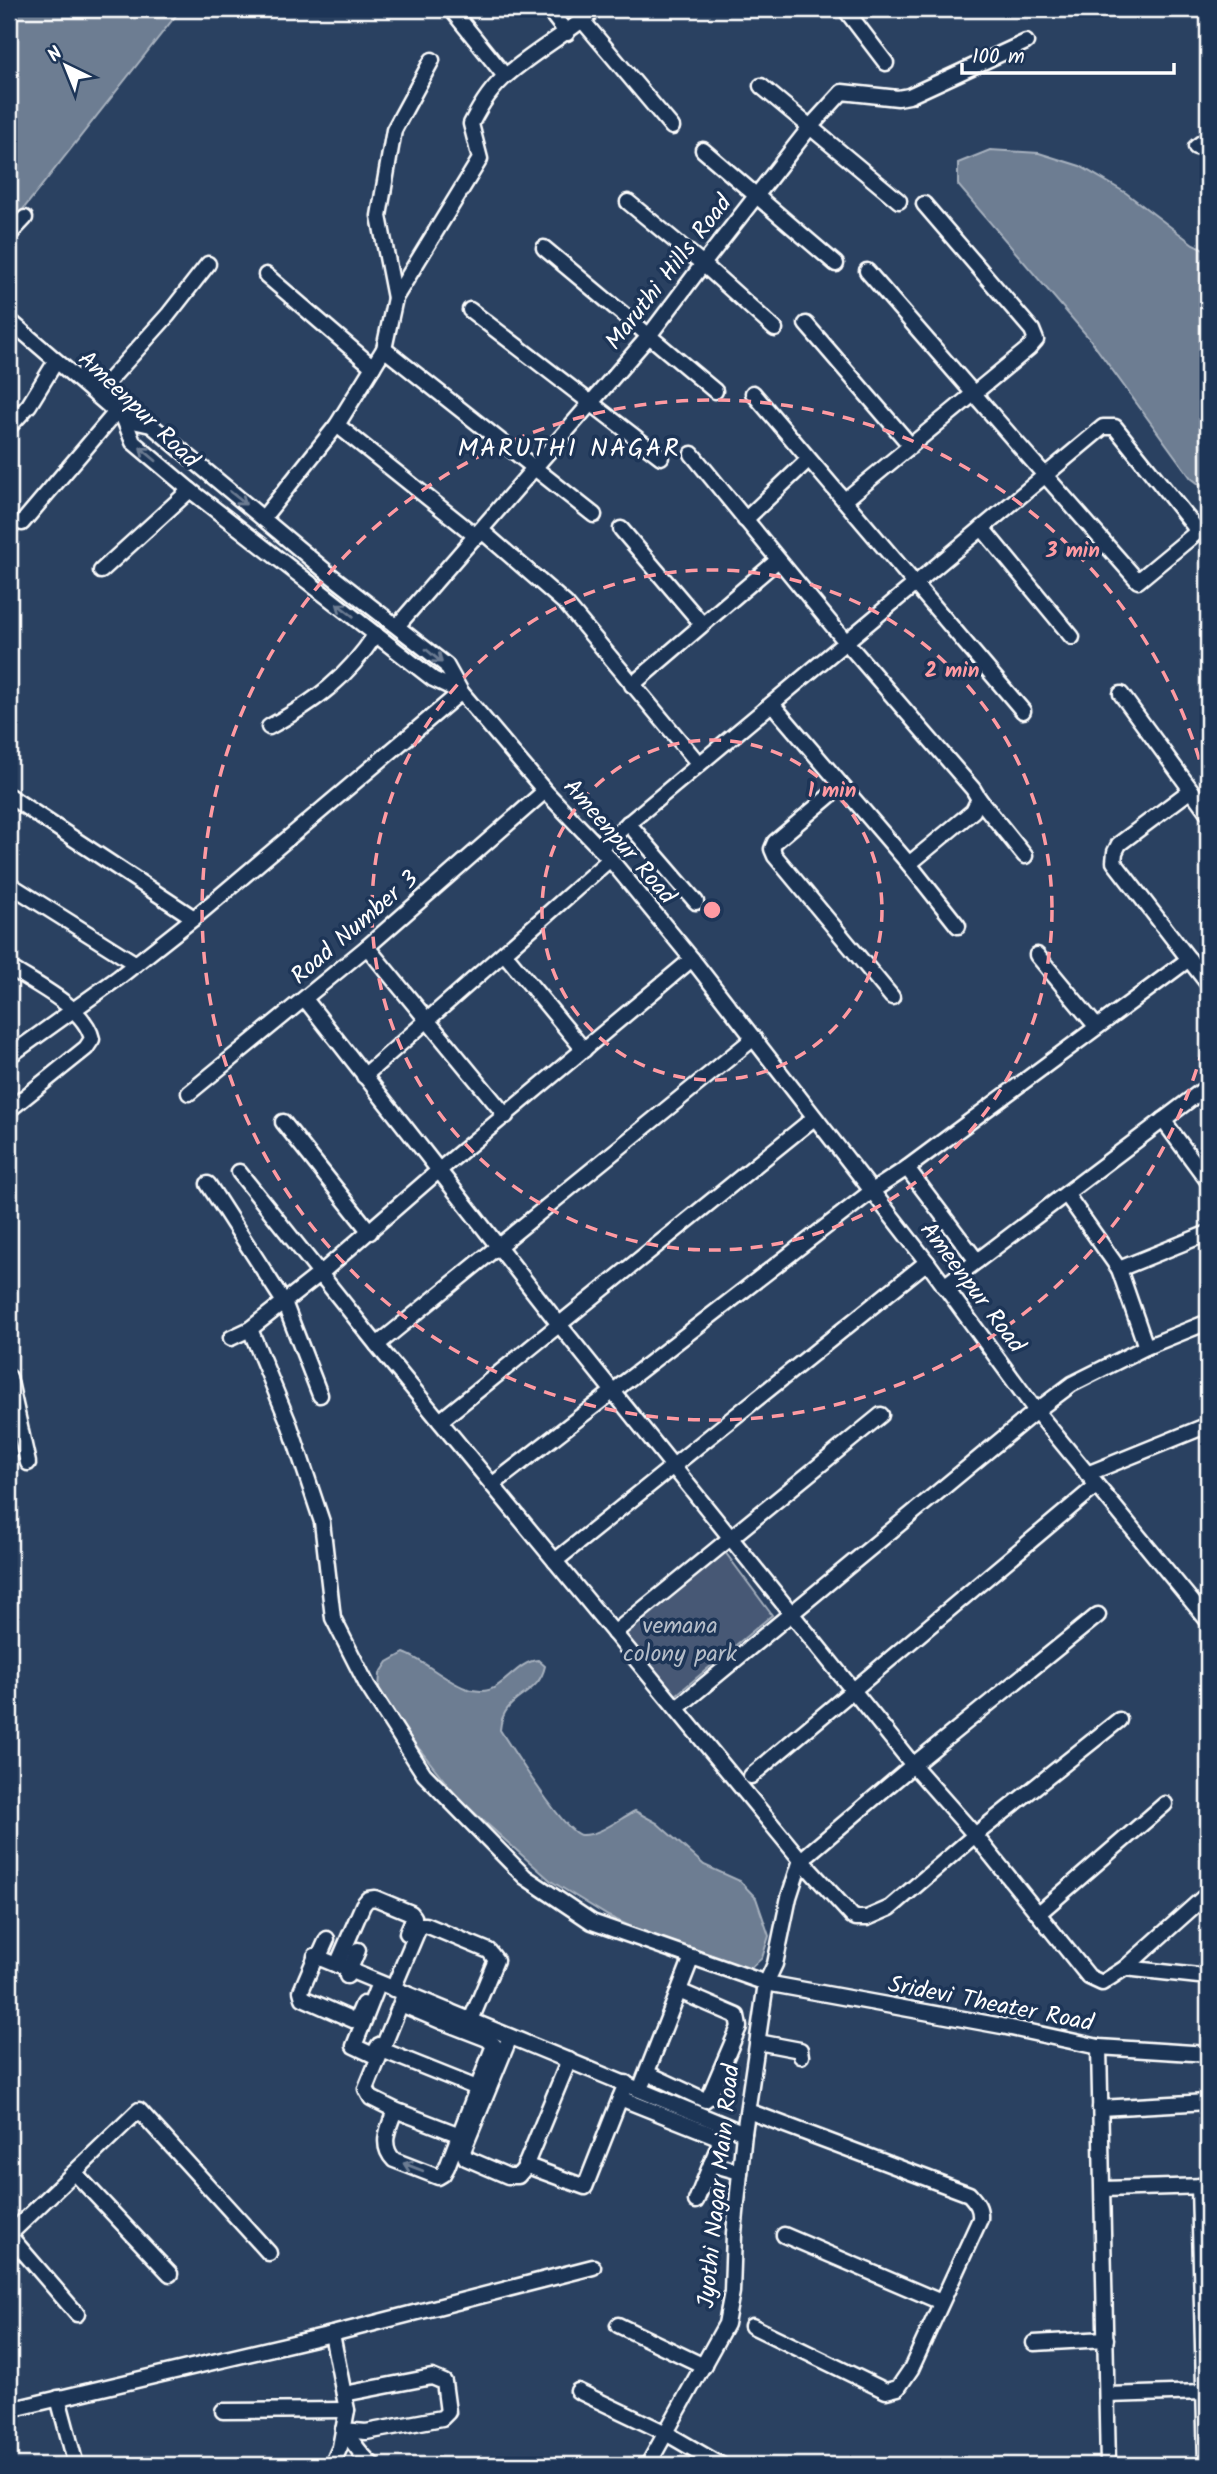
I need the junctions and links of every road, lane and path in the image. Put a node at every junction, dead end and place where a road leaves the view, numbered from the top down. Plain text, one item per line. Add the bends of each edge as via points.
1 (452, 9) edge
2 (548, 9) edge
3 (596, 9) edge
4 (845, 9) edge
5 (582, 20) junction
6 (567, 33) junction
7 (1026, 42) dead end
8 (432, 60) dead end
9 (886, 62) dead end
10 (505, 76) junction
11 (761, 86) dead end
12 (672, 127) dead end
13 (810, 127) junction
14 (703, 150) dead end
15 (758, 195) junction
16 (899, 201) dead end
17 (628, 202) dead end
18 (924, 204) dead end
19 (25, 218) dead end
20 (9, 235) edge
21 (544, 247) dead end
22 (208, 264) dead end
23 (703, 264) junction
24 (836, 264) dead end
25 (867, 271) dead end
26 (266, 275) dead end
27 (395, 298) junction
28 (470, 310) dead end
29 (9, 320) edge
30 (806, 324) dead end
31 (775, 329) dead end
32 (648, 337) junction
33 (384, 349) junction
34 (57, 361) junction
35 (373, 367) junction
36 (715, 391) dead end
37 (753, 393) dead end
38 (974, 394) junction
39 (96, 395) junction
40 (590, 403) junction
41 (120, 415) junction
42 (337, 425) junction
43 (9, 428) edge
44 (911, 446) junction
45 (691, 454) dead end
46 (661, 457) dead end
47 (808, 460) junction
48 (536, 467) junction
49 (1045, 475) junction
50 (216, 481) junction
51 (195, 494) junction
52 (845, 500) junction
53 (594, 515) dead end
54 (263, 518) junction
55 (745, 520) junction
56 (22, 523) dead end
57 (982, 528) junction
58 (621, 529) dead end
59 (480, 534) junction
60 (778, 560) junction
61 (101, 570) dead end
62 (916, 583) junction
63 (702, 624) junction
64 (398, 625) junction
65 (376, 634) junction
66 (1072, 637) dead end
67 (846, 642) junction
68 (632, 685) junction
69 (461, 692) junction
70 (1121, 694) dead end
71 (772, 704) junction
72 (1023, 711) dead end
73 (269, 727) dead end
74 (699, 764) junction
75 (841, 786) junction
76 (1191, 790) junction
77 (545, 791) junction
78 (9, 796) edge
79 (979, 799) junction
80 (1208, 813) edge
81 (628, 823) junction
82 (599, 848) junction
83 (1025, 856) dead end
84 (610, 859) junction
85 (909, 864) junction
86 (9, 884) edge
87 (696, 902) dead end
88 (194, 918) junction
89 (958, 926) dead end
90 (367, 947) junction
91 (504, 953) junction
92 (1037, 955) dead end
93 (692, 959) junction
94 (1189, 959) junction
95 (136, 964) junction
96 (9, 967) edge
97 (1208, 984) edge
98 (892, 997) dead end
99 (305, 999) junction
100 (74, 1009) junction
101 (427, 1021) junction
102 (1096, 1026) junction
103 (754, 1038) junction
104 (584, 1050) junction
105 (9, 1056) edge
106 (364, 1076) junction
107 (1208, 1086) edge
108 (189, 1093) dead end
109 (9, 1110) edge
110 (506, 1116) junction
111 (814, 1118) junction
112 (1163, 1120) junction
113 (283, 1122) dead end
114 (907, 1168) junction
115 (239, 1172) dead end
116 (438, 1172) junction
117 (1208, 1181) edge
118 (208, 1184) dead end
119 (872, 1191) junction
120 (1066, 1194) junction
121 (370, 1232) junction
122 (1208, 1233) edge
123 (498, 1247) junction
124 (977, 1261) junction
125 (927, 1262) junction
126 (1119, 1269) junction
127 (321, 1273) junction
128 (944, 1286) junction
129 (284, 1302) junction
130 (1208, 1322) edge
131 (558, 1323) junction
132 (250, 1329) junction
133 (231, 1338) dead end
134 (377, 1345) junction
135 (1146, 1347) junction
136 (9, 1377) edge
137 (614, 1391) junction
138 (320, 1395) dead end
139 (1036, 1411) junction
140 (881, 1415) dead end
141 (440, 1421) junction
142 (1208, 1425) edge
143 (28, 1463) dead end
144 (674, 1466) junction
145 (1087, 1474) junction
146 (492, 1485) junction
147 (1096, 1486) junction
148 (731, 1538) junction
149 (555, 1561) junction
150 (792, 1614) junction
151 (1098, 1615) dead end
152 (1208, 1621) edge
153 (614, 1633) junction
154 (853, 1690) junction
155 (677, 1708) junction
156 (1119, 1720) dead end
157 (913, 1765) junction
158 (751, 1776) dead end
159 (1165, 1804) dead end
160 (975, 1835) junction
161 (801, 1860) junction
162 (1203, 1898) dead end
163 (1038, 1913) junction
164 (327, 1940) dead end
165 (358, 1950) dead end
166 (692, 1957) junction
167 (316, 1958) junction
168 (1125, 1968) junction
169 (344, 1971) junction
170 (1208, 1977) edge
171 (766, 1983) junction
172 (388, 1990) junction
173 (679, 1991) junction
174 (446, 2017) junction
175 (471, 2020) junction
176 (489, 2034) junction
177 (510, 2037) junction
178 (758, 2042) junction
179 (1099, 2048) junction
180 (382, 2050) junction
181 (1208, 2054) edge
182 (801, 2056) dead end
183 (569, 2060) junction
184 (647, 2073) junction
185 (626, 2083) junction
186 (477, 2088) junction
187 (640, 2089) junction
188 (620, 2098) junction
189 (1208, 2102) edge
190 (1100, 2108) junction
191 (395, 2110) junction
192 (748, 2111) junction
193 (744, 2133) junction
194 (460, 2135) junction
195 (711, 2164) junction
196 (525, 2165) junction
197 (740, 2172) junction
198 (75, 2173) junction
199 (1204, 2186) edge
200 (1103, 2189) junction
201 (696, 2201) dead end
202 (9, 2235) edge
203 (784, 2235) dead end
204 (269, 2253) dead end
205 (593, 2267) dead end
206 (170, 2274) dead end
207 (1205, 2282) edge
208 (941, 2302) junction
209 (78, 2314) dead end
210 (618, 2325) dead end
211 (752, 2326) dead end
212 (332, 2334) junction
213 (1106, 2339) junction
214 (1034, 2343) dead end
215 (704, 2366) junction
216 (578, 2391) dead end
217 (1204, 2392) junction
218 (344, 2395) junction
219 (1107, 2395) junction
220 (58, 2398) junction
221 (9, 2410) edge
222 (347, 2410) junction
223 (223, 2411) dead end
224 (343, 2430) junction
225 (664, 2432) junction
226 (76, 2465) edge
227 (332, 2465) edge
228 (373, 2465) edge
229 (648, 2465) edge
230 (721, 2465) edge
231 (1108, 2465) edge
232 (1206, 2465) edge

1 - 10 street
2 - 6 street
3 - 5 street
4 - 9 street
5 - 6 street
5 - 12 street
6 - 10 street
7 - 13 street, Maruthi Hills Road via 908,96 842,92
8 - 27 street via 394,130 379,216
10 - 27 street via 471,124 480,159
11 - 13 street
13 - 15 street, Maruthi Hills Road
13 - 16 street
14 - 15 street
15 - 23 street, Maruthi Hills Road
15 - 24 street
17 - 23 street
18 - 38 street via 1036,335 1034,344
19 - 20 street
21 - 32 street
22 - 39 street
23 - 31 street
23 - 32 street, Maruthi Hills Road
25 - 38 street
26 - 35 street
27 - 33 street
28 - 40 street
29 - 34 street, Ameenpur Road
30 - 44 street
32 - 36 street
32 - 40 street, Maruthi Hills Road
33 - 35 street
33 - 48 street
34 - 39 street, Ameenpur Road
34 - 43 street
35 - 42 street
37 - 47 street
38 - 44 street
38 - 49 street
39 - 41 street, Ameenpur Road
40 - 46 street
40 - 48 street, Maruthi Hills Road
41 - 50 street via 151,425
51 -> 41 street, Ameenpur Road via 133,442
41 - 56 street
42 - 54 street
42 - 59 street
44 - 52 street
45 - 55 street
47 - 52 street
47 - 55 street
48 - 53 street
48 - 59 street, Maruthi Hills Road
49 - 49 street via 1103,427 1115,427 1196,533 1138,581
49 - 57 street
50 - 51 street
50 -> 54 street
51 - 61 street
65 -> 51 street, Ameenpur Road
52 - 62 street
54 - 64 street
55 - 60 street
57 - 62 street
57 - 66 street
58 - 63 street
59 - 64 street, Maruthi Hills Road
59 - 68 street via 566,604
60 - 63 street
60 - 67 street
62 - 67 street
62 - 72 street
63 - 68 street
64 -> 69 street via 446,665
65 - 69 street, Ameenpur Road via 433,680
65 - 73 street via 356,663 325,691
67 - 71 street
67 - 79 street
68 - 74 street
69 - 77 street, Ameenpur Road
69 - 88 street
70 - 76 street
71 - 74 street
71 - 75 street
74 - 81 street
75 - 85 street
75 - 98 street via 772,849
76 - 80 street
76 - 94 street via 1119,844 1114,862
77 - 82 street, Ameenpur Road
77 - 90 street, Road Number 3
78 - 88 street
79 - 83 street
79 - 85 street via 973,811
81 - 82 street
81 - 87 street
82 - 84 street, Ameenpur Road
84 - 91 street
84 - 93 street, Ameenpur Road
85 - 89 street
86 - 95 street
88 - 95 street
90 - 99 street, Road Number 3
90 - 101 street
91 - 101 street
91 - 104 street
92 - 102 street
93 - 103 street, Ameenpur Road
93 - 104 street
94 - 97 street
94 - 102 street
95 - 100 street
96 - 100 street
99 - 106 street
99 - 108 street, Road Number 3
100 - 105 street
100 - 109 street via 92,1039
101 - 106 street
101 - 110 street
102 - 114 street
103 - 111 street, Ameenpur Road
103 - 123 street
104 - 110 street
106 - 116 street
107 - 112 street
110 - 116 street
111 - 119 street, Ameenpur Road
111 - 131 street
112 - 117 street
112 - 120 street
113 - 121 street
114 - 119 street
114 - 124 street
115 - 127 street
116 - 121 street
116 - 123 street
118 - 129 street
119 - 125 street, Ameenpur Road
119 - 137 street
120 - 124 street
120 - 126 street
121 - 127 street
122 - 126 street
123 - 131 street
123 - 134 street
124 - 128 street
125 - 128 street, Ameenpur Road
125 - 144 street
126 - 135 street
127 - 129 street
127 - 134 street
128 - 139 street, Ameenpur Road
129 - 132 street
129 - 138 street
130 - 135 street
131 - 137 street
131 - 141 street
132 - 133 street
132 - 166 street, Sridevi Theater Road via 290,1426 322,1522 334,1618 367,1685 424,1774 525,1877 592,1922
134 - 141 street
135 - 139 street via 1072,1384
136 - 143 street
137 - 144 street
137 - 146 street
139 - 145 street, Ameenpur Road
139 - 150 street
140 - 148 street
141 - 146 street
142 - 145 street
144 - 148 street
144 - 149 street
145 - 147 street, Ameenpur Road
146 - 149 street
147 - 152 street, Ameenpur Road
147 - 154 street
148 - 150 street
148 - 153 street
149 - 153 street
150 - 154 street
150 - 155 street
151 - 157 street
153 - 155 street
154 - 157 street
154 - 158 street
155 - 161 street
156 - 160 street
157 - 160 street
157 - 161 street
159 - 163 street
160 - 161 street via 890,1908 867,1918 852,1916
160 - 163 street
161 - 171 street, Jyothi Nagar Main Road
162 - 168 street
163 - 168 street via 1089,1977 1102,1983
164 - 167 street
165 - 169 street
166 - 171 street, Sridevi Theater Road
166 - 173 street
167 - 169 street
167 - 172 street via 301,1996 351,2020
168 - 170 street
169 - 172 street
169 - 172 street via 368,1899 408,1911 414,1917
171 - 178 street, Jyothi Nagar Main Road
171 - 179 street, Sridevi Theater Road
172 - 174 street
172 - 175 street via 420,1925 426,1925 489,1951 496,1960
172 - 180 street
173 - 184 street
173 - 184 street via 737,2016 739,2027 705,2100
174 - 175 street
174 - 176 street
175 - 176 street
176 - 177 street
176 - 186 street via 494,2045
177 - 183 street
177 - 196 street via 463,2156 508,2176 518,2176
178 - 182 street via 800,2050
178 - 192 street, Jyothi Nagar Main Road
179 - 181 street, Sridevi Theater Road
179 - 190 street
180 - 186 street
180 - 191 street via 366,2090 371,2098
183 - 185 street
183 - 196 street
184 - 187 street
185 - 187 street
185 - 188 street
186 - 194 street
187 - 193 street
188 - 195 street via 718,2137
188 - 196 street via 585,2187
189 - 190 street
190 - 200 street
191 - 194 street
194 -> 191 street via 438,2177 390,2155 385,2140
192 - 193 street, Jyothi Nagar Main Road
192 - 208 street via 969,2194 978,2203 980,2219
193 - 197 street, Jyothi Nagar Main Road
195 - 197 street
195 - 201 street
197 - 215 street, Jyothi Nagar Main Road via 732,2292 726,2324
198 - 202 street
198 - 204 street via 139,2110
198 - 206 street
199 - 200 street
199 - 207 street
200 - 213 street
202 - 209 street
203 - 208 street
205 - 212 street
207 - 217 street
208 - 211 street via 911,2369 898,2388 886,2391
210 - 215 street
212 - 218 street
212 - 220 street
213 - 214 street
213 - 219 street
215 - 225 street, Jyothi Nagar Main Road
216 - 225 street
217 - 219 street
217 - 232 street
218 - 222 street
218 - 224 street via 432,2376 444,2382 448,2412 442,2418 366,2432
219 - 231 street
220 - 221 street
220 - 226 street
222 - 223 street
222 - 224 street
224 - 227 street
224 - 228 street
225 - 229 street, Jyothi Nagar Main Road
225 - 230 street

